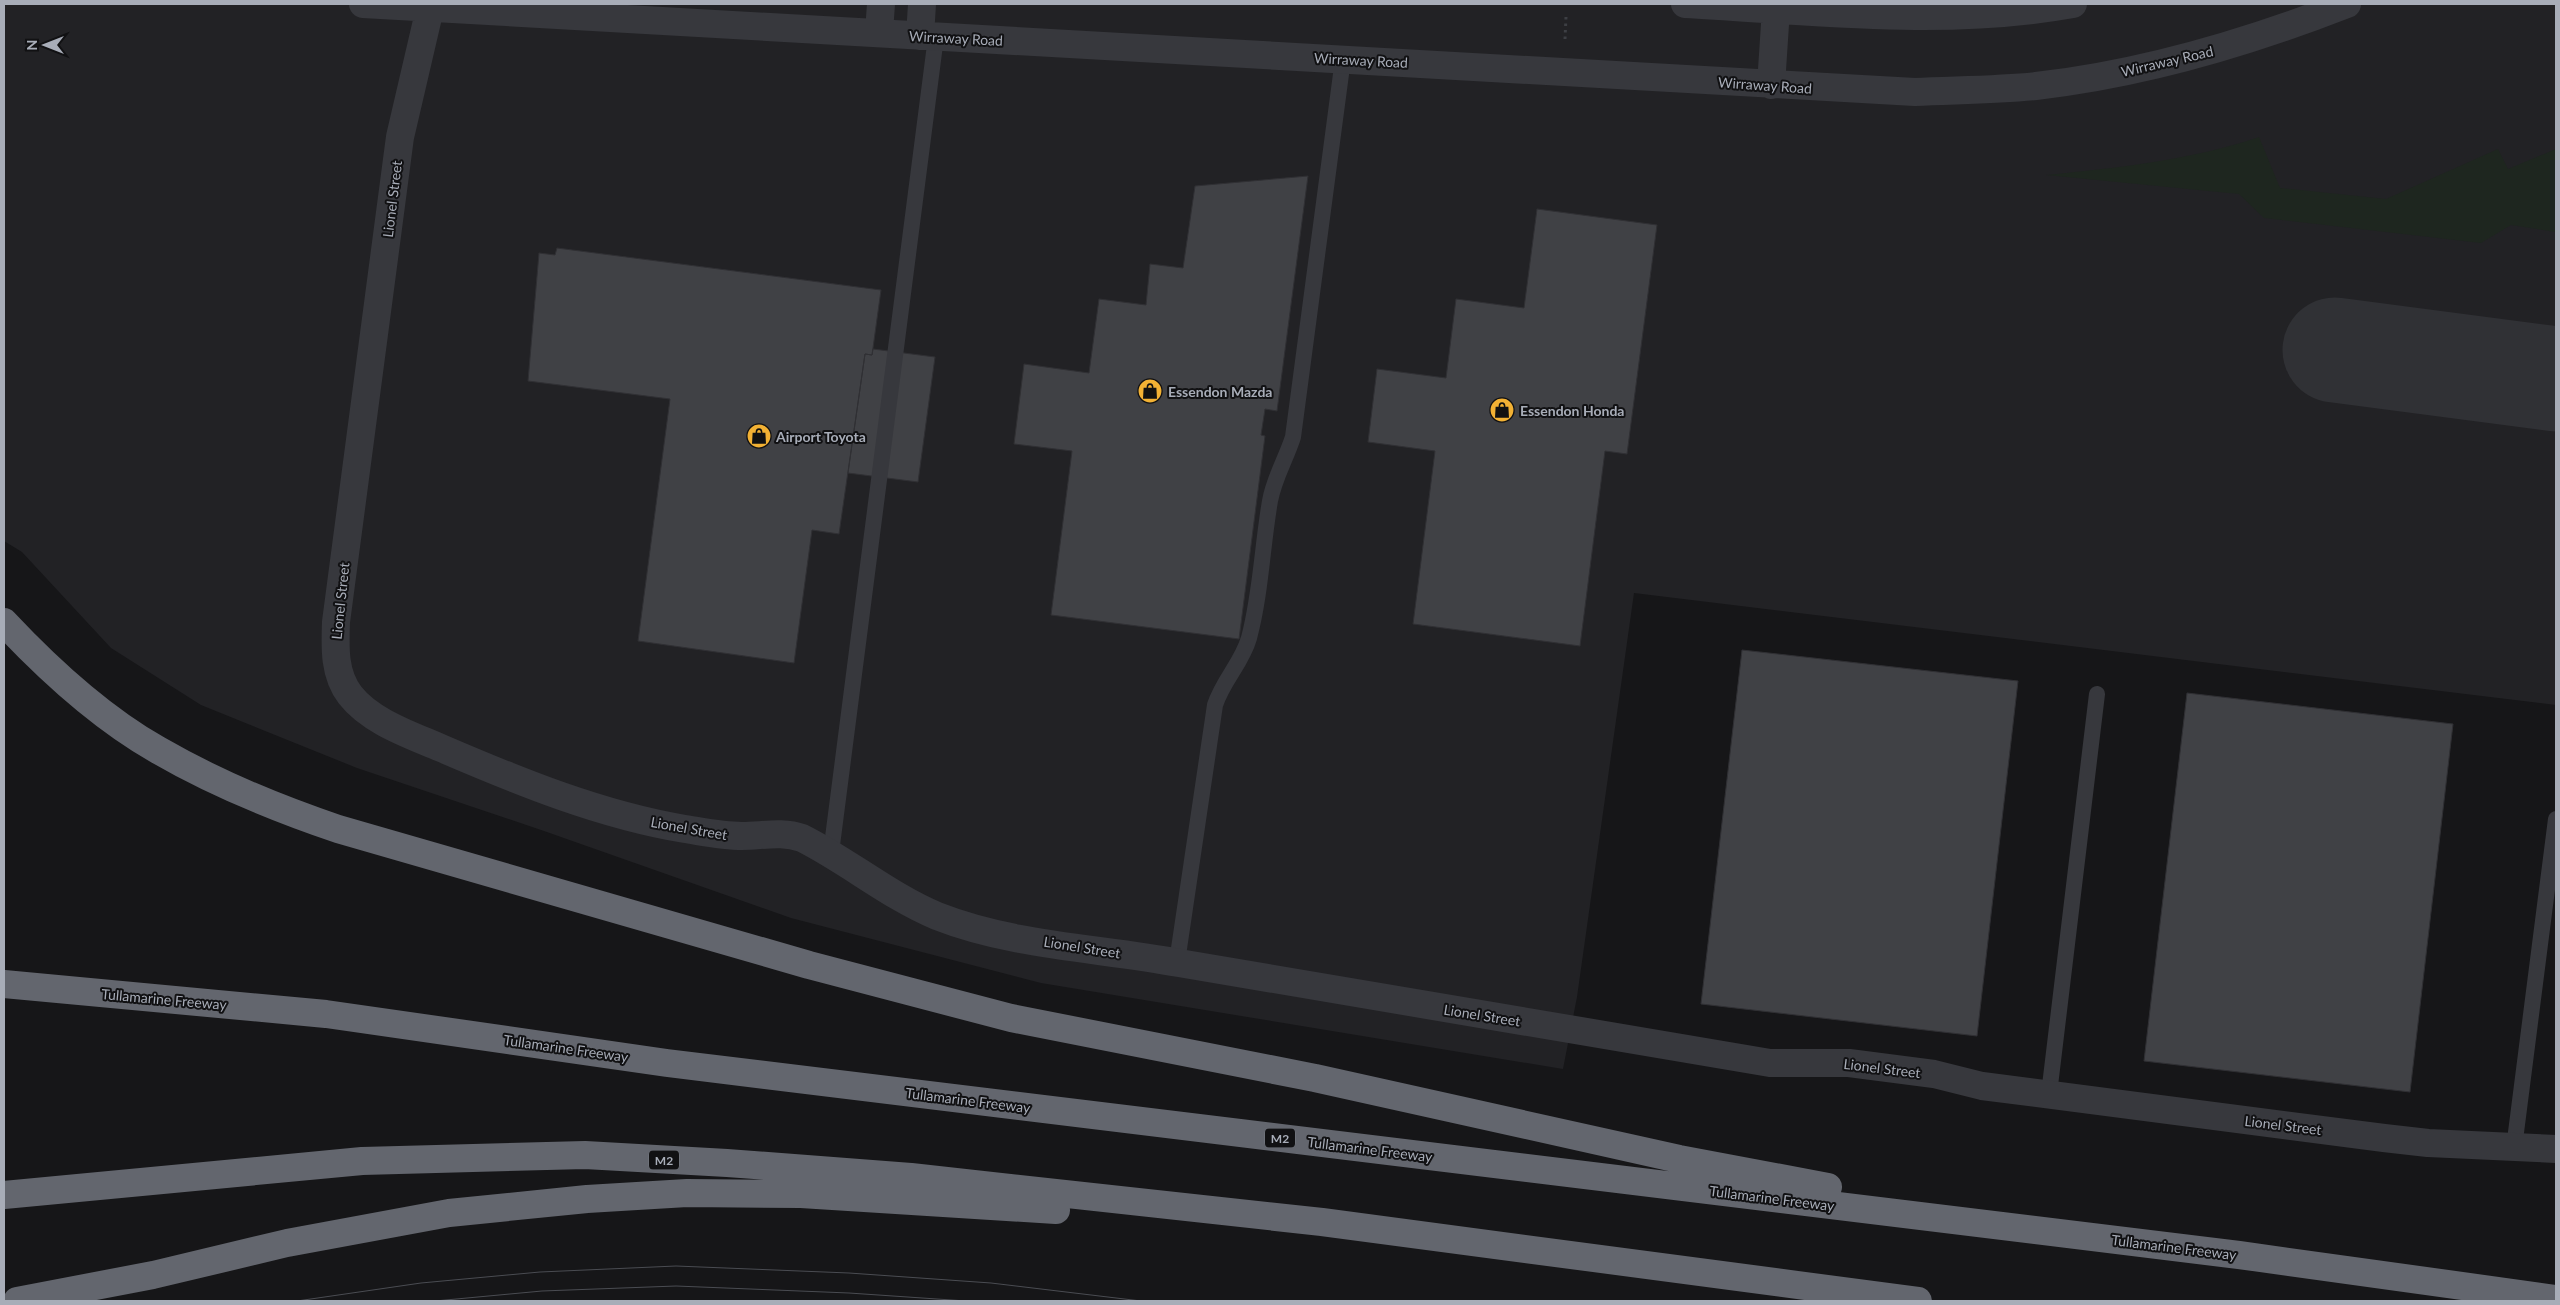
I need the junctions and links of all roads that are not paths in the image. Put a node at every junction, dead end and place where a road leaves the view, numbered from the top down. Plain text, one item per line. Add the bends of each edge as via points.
1 (363, 4) edge
2 (881, 4) edge
3 (922, 4) edge
4 (1685, 4) edge
5 (2073, 4) edge
6 (2347, 4) edge
7 (431, 6) edge
8 (1776, 9) junction
9 (879, 32) junction
10 (928, 36) junction
11 (1343, 59) junction
12 (1771, 85) junction
13 (4, 622) edge
14 (2097, 694) dead end
15 (2556, 819) edge
16 (831, 853) junction
17 (1177, 962) junction
18 (4, 984) edge
19 (2049, 1094) junction
20 (2514, 1148) junction
21 (2556, 1149) edge
22 (4, 1196) edge
23 (1322, 1222) junction
24 (2239, 1255) junction
25 (2556, 1299) edge
26 (17, 1301) edge
27 (1918, 1301) edge

1 - 7 street, Wirraway Road
2 - 9 street
3 - 10 street
4 - 8 street
5 - 8 street via 1975,14 1918,15
6 - 12 street, Wirraway Road via 2194,57 2071,81 1915,92
7 - 9 street, Wirraway Road
7 - 16 street, Lionel Street via 404,118 335,635 337,667 343,684 354,700 373,715 420,739 571,799 613,813 684,829 743,836 792,834
8 - 12 street
9 - 10 street, Wirraway Road
10 - 11 street, Wirraway Road
10 - 16 lane
11 - 12 street, Wirraway Road
11 - 17 lane via 1293,437 1288,455 1276,476 1270,500 1249,638 1244,652 1219,691 1215,705
13 - 24 highway via 43,663 158,750 271,806 436,859 809,965 1011,1018 1315,1078 1679,1159 1803,1183
14 - 19 lane
15 - 20 lane
16 - 17 street, Lionel Street via 910,903 952,921 1014,937
17 - 19 street, Lionel Street via 1770,1064 1849,1063
18 - 24 highway, Tullamarine Freeway / M2 via 326,1014 686,1065
19 - 20 street, Lionel Street via 2428,1143
20 - 21 street, Lionel Street
22 - 23 highway, M2 via 362,1161 585,1156 911,1177
23 - 26 highway via 801,1194 687,1193 587,1199 449,1213 287,1243 153,1275
23 - 27 highway, M2
24 - 25 highway, Tullamarine Freeway / M2

